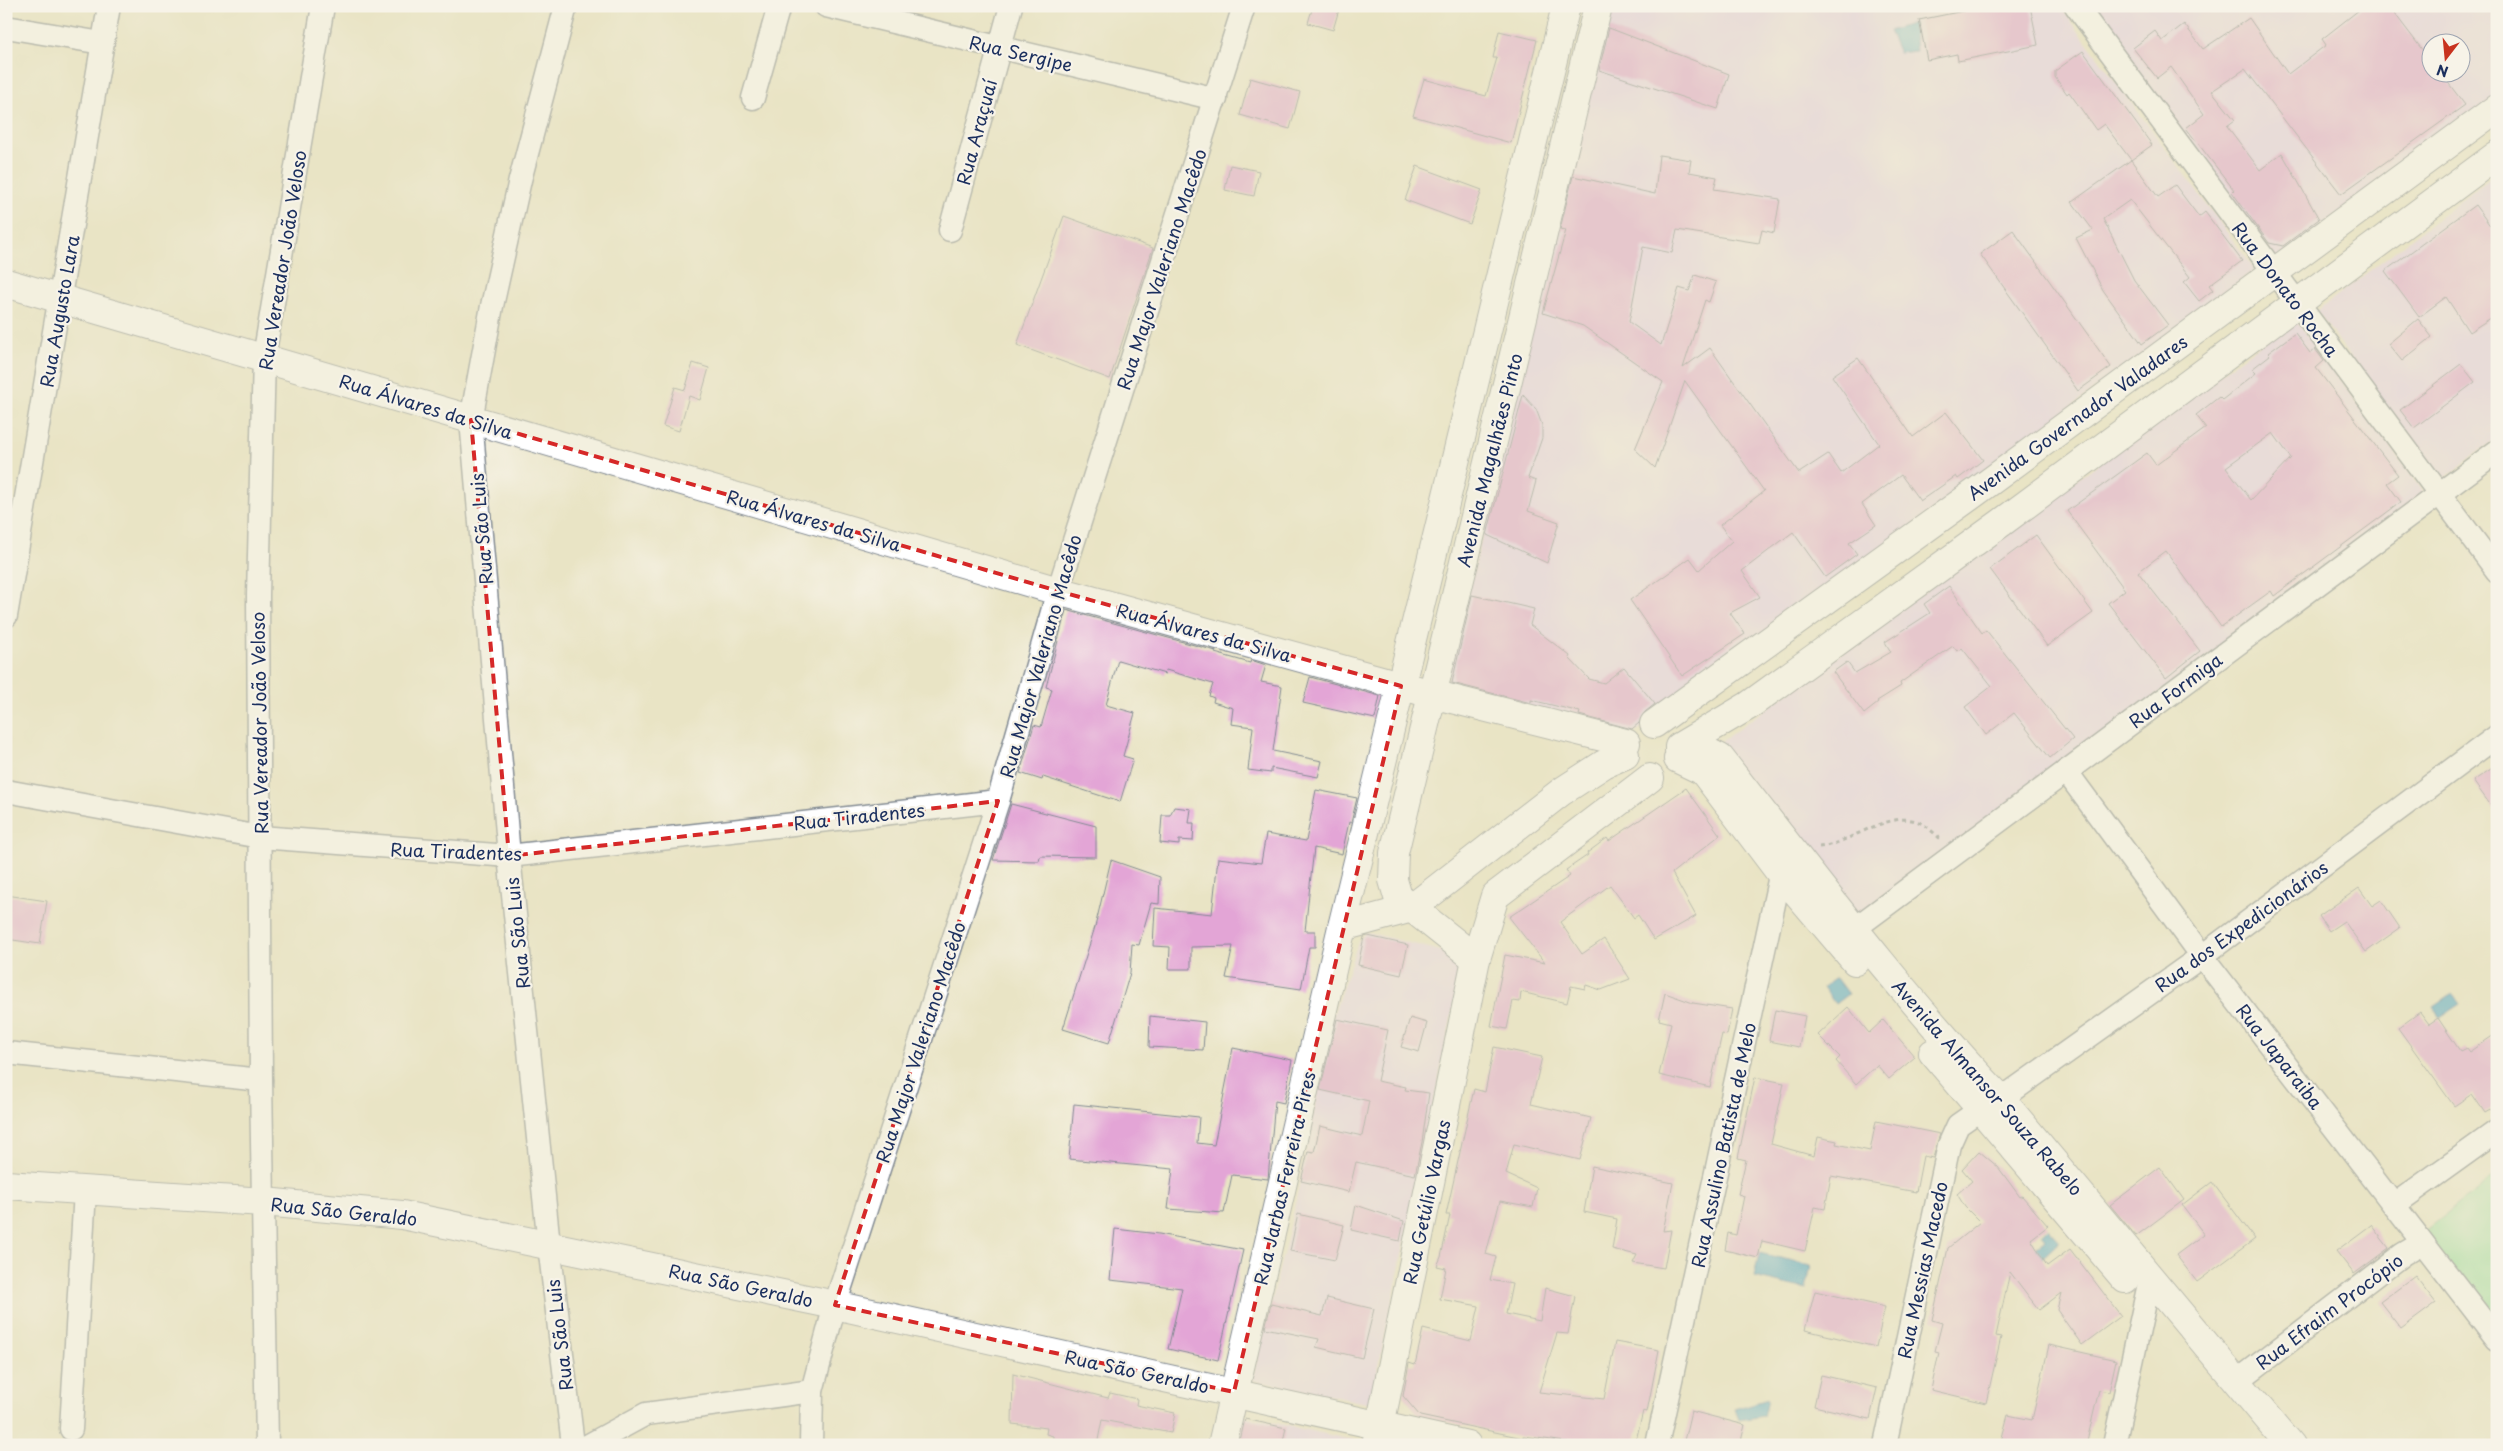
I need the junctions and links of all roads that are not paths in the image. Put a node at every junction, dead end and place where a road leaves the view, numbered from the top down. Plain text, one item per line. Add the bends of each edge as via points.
1 (109, 6) edge
2 (323, 6) edge
3 (566, 6) edge
4 (778, 6) edge
5 (826, 6) edge
6 (1011, 6) edge
7 (1244, 6) edge
8 (1566, 6) edge
9 (1598, 6) edge
10 (2076, 6) edge
11 (6, 26) edge
12 (102, 43) junction
13 (998, 48) junction
14 (753, 98) dead end
15 (1216, 99) junction
16 (2497, 108) edge
17 (2497, 155) edge
18 (950, 230) dead end
19 (2274, 272) junction
20 (6, 283) edge
21 (1495, 297) junction
22 (61, 300) junction
23 (2297, 303) junction
24 (1526, 304) junction
25 (264, 357) junction
26 (472, 420) junction
27 (2497, 451) edge
28 (1976, 492) junction
29 (2439, 494) junction
30 (2001, 523) junction
31 (2497, 571) edge
32 (1058, 592) junction
33 (6, 616) edge
34 (1400, 686) junction
35 (1432, 694) junction
36 (1654, 724) junction
37 (2497, 736) edge
38 (1626, 749) junction
39 (1679, 752) junction
40 (2066, 771) junction
41 (1650, 778) junction
42 (6, 791) edge
43 (998, 801) junction
44 (260, 837) junction
45 (1787, 844) junction
46 (509, 856) junction
47 (1781, 874) junction
48 (1412, 908) junction
49 (1344, 919) junction
50 (1846, 935) junction
51 (2202, 956) junction
52 (1476, 959) junction
53 (6, 1053) edge
54 (261, 1080) junction
55 (1991, 1104) junction
56 (2497, 1131) edge
57 (6, 1185) edge
58 (85, 1191) junction
59 (264, 1202) junction
60 (2394, 1205) junction
61 (2422, 1243) junction
62 (548, 1245) junction
63 (2147, 1291) junction
64 (835, 1305) junction
65 (2497, 1339) edge
66 (2236, 1382) junction
67 (812, 1390) junction
68 (1234, 1392) junction
69 (72, 1429) dead end
70 (1378, 1435) edge
71 (267, 1445) edge
72 (573, 1445) edge
73 (589, 1445) edge
74 (811, 1445) edge
75 (1222, 1445) edge
76 (1467, 1445) edge
77 (1656, 1445) edge
78 (1885, 1445) edge
79 (2114, 1445) edge
80 (2266, 1445) edge
81 (2290, 1445) edge

1 - 12 street, Rua Augusto Lara
2 - 25 street, Rua Vereador João Veloso
3 - 26 street, Rua São Luis via 520,180 492,306
4 - 14 street
5 - 13 street, Rua Sergipe
6 - 13 street, Rua Araçuaí
7 - 15 street, Rua Major Valeriano Macêdo
8 - 21 street, Avenida Magalhães Pinto
9 - 24 street, Avenida Magalhães Pinto
10 - 19 street, Rua Donato Rocha
11 - 12 street
12 - 22 street, Rua Augusto Lara
13 - 15 street, Rua Sergipe
13 - 18 street, Rua Araçuaí
15 - 32 street, Rua Major Valeriano Macêdo
16 - 19 street, Avenida Governador Valadares
17 - 23 street
19 - 23 street, Rua Donato Rocha
19 - 28 street, Avenida Governador Valadares
20 - 22 street, Rua Álvares da Silva
21 - 24 street
21 - 34 street, Avenida Magalhães Pinto
22 - 25 street, Rua Álvares da Silva
22 - 33 street, Rua Augusto Lara
23 - 29 street, Rua Donato Rocha
23 - 30 street
24 - 35 street, Avenida Magalhães Pinto
25 - 26 street, Rua Álvares da Silva
25 - 44 street, Rua Vereador João Veloso via 258,595
26 - 32 street, Rua Álvares da Silva
26 - 46 street, Rua São Luis
27 - 29 street, Rua Formiga
28 - 30 street
28 - 36 street, Avenida Governador Valadares
29 - 31 street, Rua Donato Rocha
29 - 40 street, Rua Formiga
30 - 39 street via 1748,706
32 - 34 street, Rua Álvares da Silva
32 - 43 street, Rua Major Valeriano Macêdo
34 - 35 street, Rua Álvares da Silva
34 - 49 street, Avenida Magalhães Pinto
35 - 38 street, Rua Álvares da Silva
35 - 48 street, Avenida Magalhães Pinto via 1394,853 1393,880 1398,897
36 - 38 street via 1642,726 1632,733
36 - 39 street via 1666,728 1674,736
37 - 51 street, Rua dos Expedicionários
38 - 41 street via 1634,771
38 - 48 street via 1561,792
39 - 41 street via 1672,770 1662,777
39 - 45 street, Avenida Almansor Souza Rabelo via 1706,751 1720,758
39 - 47 street, Avenida Almansor Souza Rabelo via 1703,771
40 - 50 street, Rua Formiga
40 - 51 street, Rua Japaraiba
41 - 52 street, Rua Getúlio Vargas via 1495,896
42 - 44 street, Rua Tiradentes
43 - 46 street, Rua Tiradentes
43 - 64 street, Rua Major Valeriano Macêdo
44 - 46 street, Rua Tiradentes
44 - 54 street, Rua Vereador João Veloso
45 - 47 street, Rua Assulino Batista de Melo
45 - 50 street, Avenida Almansor Souza Rabelo
46 - 62 street, Rua São Luis
47 - 50 street, Avenida Almansor Souza Rabelo
47 - 77 street, Rua Assulino Batista de Melo
48 - 49 street
48 - 52 street
49 - 68 street, Rua Jarbas Ferreira Pires
50 - 55 street, Avenida Almansor Souza Rabelo via 1967,1063
51 - 55 street, Rua dos Expedicionários
51 - 60 street, Rua Japaraiba
52 - 70 street, Rua Getúlio Vargas
53 - 54 street
54 - 59 street, Rua Vereador João Veloso
55 - 63 street, Avenida Almansor Souza Rabelo
55 - 78 street, Rua Messias Macedo via 1958,1125 1949,1145
56 - 60 street
57 - 58 street, Rua São Geraldo
58 - 59 street, Rua São Geraldo
58 - 69 street
59 - 62 street, Rua São Geraldo via 402,1216
59 - 71 street, Rua Vereador João Veloso
60 - 61 street, Rua Japaraiba
61 - 65 street, Rua Japaraiba
61 - 66 street, Rua Efraim Procópio via 2403,1254
62 - 64 street, Rua São Geraldo
62 - 72 street, Rua São Luis
63 - 66 street, Avenida Almansor Souza Rabelo
63 - 79 street
63 - 80 street, Avenida Almansor Souza Rabelo
64 - 67 street, Rua Major Valeriano Macêdo
64 - 68 street, Rua São Geraldo
66 - 81 street, Avenida Almansor Souza Rabelo
67 - 73 street via 646,1414
67 - 74 street, Rua Major Valeriano Macêdo
68 - 70 street, Rua São Geraldo
68 - 75 street, Rua Jarbas Ferreira Pires
70 - 76 street, Rua São Geraldo

